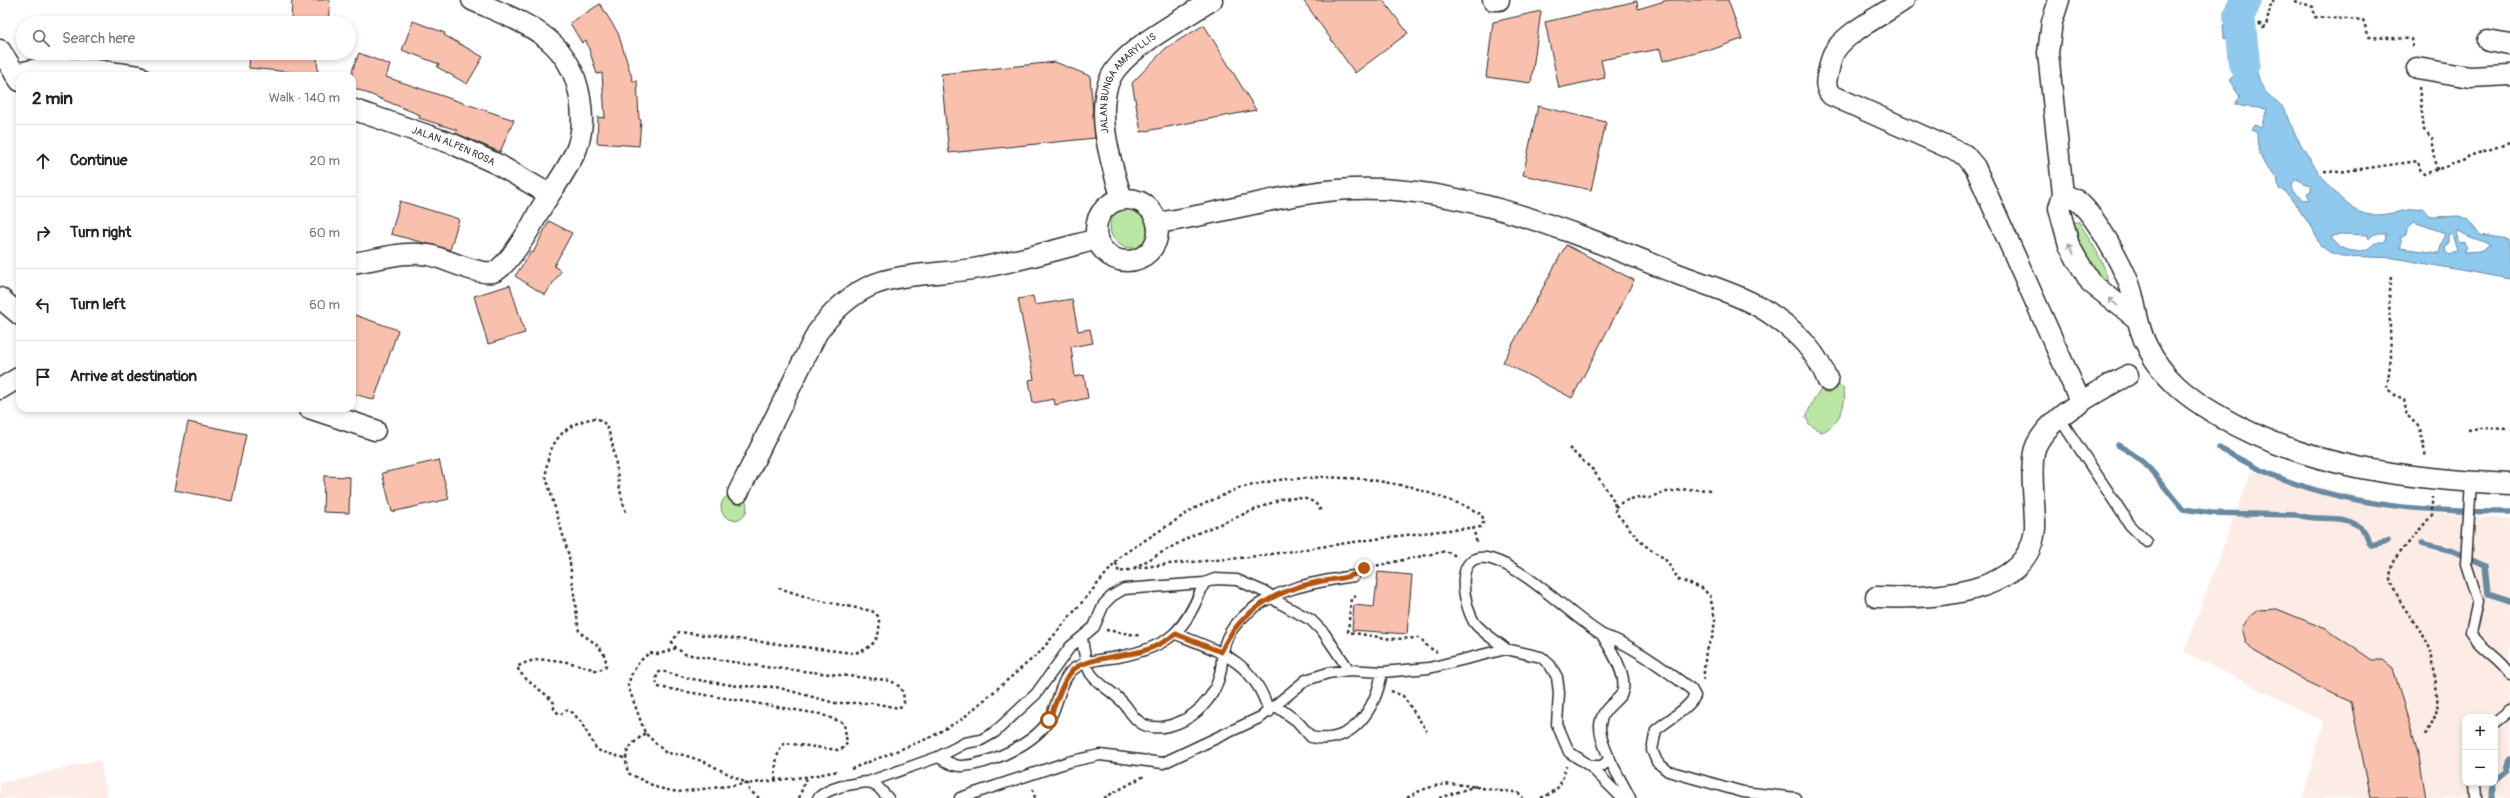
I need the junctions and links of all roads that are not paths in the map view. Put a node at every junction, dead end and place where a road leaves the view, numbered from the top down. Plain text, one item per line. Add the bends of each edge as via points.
1 (472, 0) edge
2 (1212, 0) edge
3 (1493, 0) edge
4 (1499, 0) edge
5 (1904, 0) edge
6 (2059, 0) edge
7 (2488, 41) dead end
8 (2510, 45) edge
9 (0, 50) edge
10 (2417, 68) road end
11 (33, 72) edge
12 (109, 72) edge
13 (2510, 75) edge
14 (16, 76) edge
15 (356, 110) edge
16 (549, 194) junction
17 (2063, 194) junction
18 (1122, 199) junction
19 (1157, 223) junction
20 (1097, 239) junction
21 (356, 263) edge
22 (0, 298) edge
23 (16, 311) edge
24 (2137, 319) junction
25 (2128, 374) dead end
26 (16, 379) edge
27 (1828, 381) dead end
28 (0, 389) edge
29 (2081, 403) junction
30 (321, 412) edge
31 (2060, 419) junction
32 (375, 430) dead end
33 (2510, 484) edge
34 (2470, 491) junction
35 (738, 493) dead end
36 (2147, 542) dead end
37 (1354, 576) road end
38 (1204, 582) junction
39 (1876, 597) dead end
40 (1273, 598) junction
41 (1602, 635) junction
42 (1173, 636) junction
43 (1082, 639) junction
44 (1506, 649) junction
45 (1221, 652) junction
46 (1088, 664) junction
47 (1349, 670) junction
48 (1382, 672) junction
49 (2510, 674) edge
50 (1272, 709) junction
51 (2510, 711) edge
52 (2498, 721) edge
53 (938, 758) junction
54 (1610, 759) junction
55 (1590, 766) junction
56 (868, 782) junction
57 (2475, 786) edge
58 (818, 798) edge
59 (888, 798) edge
60 (960, 798) edge
61 (1622, 798) edge
62 (1630, 798) edge
63 (1796, 798) edge
64 (2476, 798) edge

1 - 16 street via 522,23 552,41 571,64 583,121 577,147 565,172
2 - 18 street, JALAN BUNGA AMARYLLIS via 1133,52 1115,70 1105,96 1104,114 1112,168
3 - 4 street
5 - 29 street via 1858,30 1839,47 1826,79 1826,88 1831,95 1964,156 1975,167
6 - 17 street via 2052,22 2048,53
7 - 8 street
9 - 14 street
10 - 13 street via 2470,77
11 - 12 street via 46,67
15 - 16 street, JALAN ALPEN ROSA via 453,144 497,164
16 - 21 street via 503,267 494,272 482,271 429,255 403,253
17 - 24 street via 2077,201 2095,221 2132,292
24 -> 17 street via 2091,283 2076,258 2069,245 2059,208
18 - 19 street via 1140,202 1154,214
18 - 20 street via 1106,207 1100,214 1095,231
19 - 20 street via 1157,236 1152,247 1146,254 1135,259 1122,261 1114,258 1101,247
19 - 27 street via 1313,193 1352,189 1396,190 1432,195 1506,212 1581,234 1757,305 1788,327 1812,350 1822,365
20 - 35 street via 1002,264 888,281 869,287 844,302 831,313 817,333
22 - 23 street
24 - 34 street via 2147,347 2158,366 2183,394 2232,424 2267,440 2333,462 2376,472 2430,478
25 - 29 street
26 - 28 street
29 - 31 street
30 - 32 street
31 - 36 lane via 2130,525
31 - 39 street via 2046,430 2035,447 2035,529 2026,558 2016,568 1970,590 1911,598
33 - 34 street
34 - 49 lane via 2466,564 2478,601 2471,633 2477,644 2504,664
37 - 40 lane via 1293,588
38 - 40 lane via 1216,579 1237,580
38 - 42 lane via 1198,599
38 - 43 lane via 1124,589 1104,604 1094,627
40 - 45 lane via 1238,621 1228,635
40 - 47 lane via 1311,620 1324,633
41 - 44 lane via 1522,575 1491,559 1479,559 1469,563 1463,574 1463,587 1474,622
41 - 54 lane via 1614,655 1623,686 1621,695 1602,714 1600,727
41 - 63 lane via 1618,641 1670,673 1691,689 1695,696 1689,706 1677,712 1656,730 1652,750 1657,762 1668,772 1765,796
42 - 45 lane
42 - 46 lane via 1143,651 1098,659
43 - 46 lane
43 - 53 lane via 1070,647 1036,694 995,732 981,740 965,743
44 - 48 lane via 1429,668
44 - 55 lane via 1541,658 1550,665 1557,678 1559,693 1557,724 1569,752
45 - 46 lane via 1221,668 1216,686 1206,702 1185,720 1159,727 1147,727 1138,723 1117,695 1090,674
45 - 50 lane via 1240,664 1254,679
46 - 53 lane via 1074,669 1066,680 1049,720 1029,741 997,758 963,766
47 - 48 lane
47 - 50 lane via 1306,680
48 - 50 lane via 1380,688 1374,702 1361,719 1341,737 1329,740 1311,737 1298,721
50 - 60 lane via 1242,728 1163,763 1100,755 1068,762
51 - 52 lane
53 - 56 lane
54 - 55 lane via 1602,766
54 - 62 lane
55 - 61 lane
56 - 58 lane via 836,788
56 - 59 lane via 878,787
57 - 64 lane

